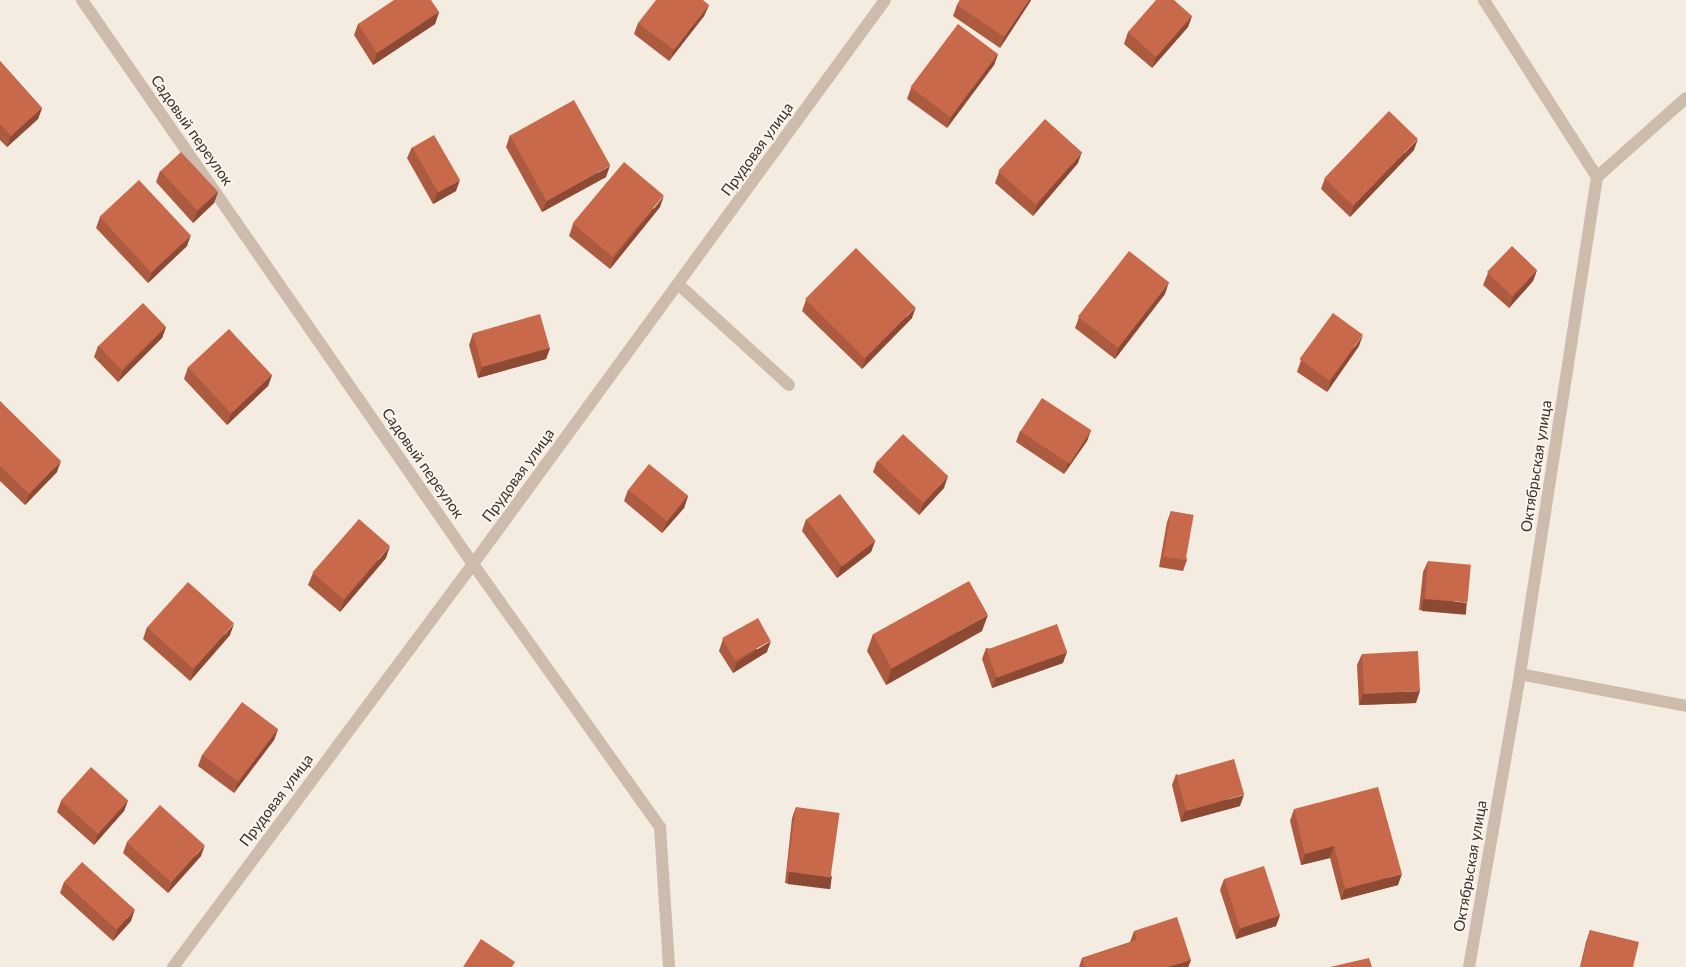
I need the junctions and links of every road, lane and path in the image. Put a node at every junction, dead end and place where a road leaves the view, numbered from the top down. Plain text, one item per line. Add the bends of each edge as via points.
1 (82, 0) edge
2 (885, 0) edge
3 (1484, 0) edge
4 (1686, 98) edge
5 (1597, 177) junction
6 (678, 284) junction
7 (789, 385) dead end
8 (473, 564) junction
9 (1520, 674) junction
10 (1686, 706) edge
11 (172, 967) edge
12 (669, 967) edge
13 (1469, 967) edge

1 - 8 street, Садовый переулок
2 - 6 street, Прудовая улица
3 - 5 street
4 - 5 street
5 - 9 street, Октябрьская улица
6 - 7 street
6 - 8 street, Прудовая улица
8 - 11 street, Прудовая улица
8 - 12 street, Садовый переулок via 660,827
9 - 10 street
9 - 13 street, Октябрьская улица

